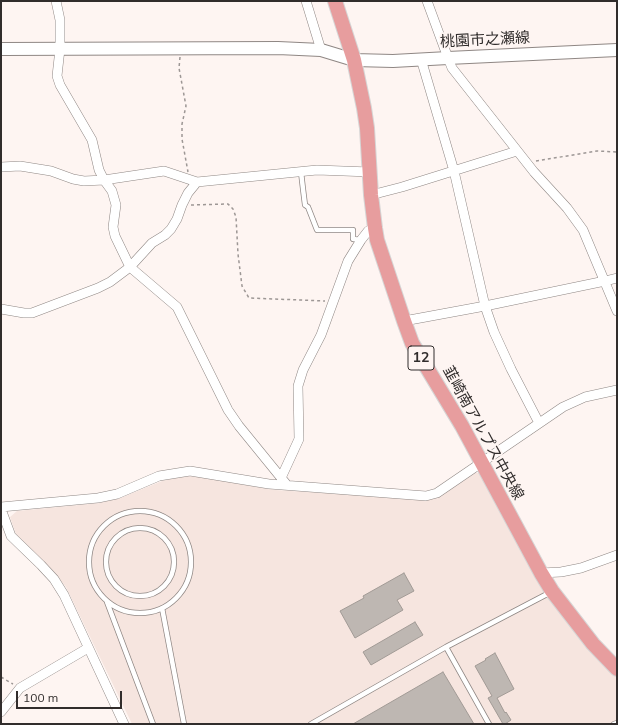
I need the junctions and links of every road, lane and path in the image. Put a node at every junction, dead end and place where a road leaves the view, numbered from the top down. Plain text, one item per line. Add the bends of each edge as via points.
1 (56, 1) edge
2 (306, 1) edge
3 (335, 1) edge
4 (427, 1) edge
5 (1, 49) edge
6 (60, 49) junction
7 (180, 49) junction
8 (321, 50) junction
9 (617, 50) edge
10 (448, 58) junction
11 (422, 59) junction
12 (354, 60) junction
13 (517, 151) junction
14 (617, 152) edge
15 (527, 163) junction
16 (1, 167) edge
17 (301, 171) junction
18 (454, 171) junction
19 (370, 172) junction
20 (104, 180) junction
21 (193, 181) junction
22 (371, 195) junction
23 (182, 205) junction
24 (375, 228) junction
25 (361, 240) junction
26 (130, 267) junction
27 (617, 278) edge
28 (605, 281) junction
29 (333, 302) junction
30 (485, 306) junction
31 (1, 308) edge
32 (617, 311) edge
33 (404, 321) junction
34 (617, 390) edge
35 (539, 423) junction
36 (482, 462) junction
37 (284, 481) junction
38 (1, 508) edge
39 (617, 555) edge
40 (174, 560) joint
41 (541, 573) junction
42 (552, 591) junction
43 (107, 601) junction
44 (162, 608) junction
45 (446, 647) junction
46 (88, 648) junction
47 (615, 665) edge
48 (1, 677) edge
49 (20, 688) junction
50 (1, 712) edge
51 (124, 724) edge
52 (153, 724) edge
53 (184, 724) edge
54 (311, 724) edge
55 (489, 724) edge

1 - 6 street via 60,20
2 - 8 street
3 - 12 main road, 韮崎南アルプス中央線 / 12
4 - 10 street
5 - 6 street, 桃園市之瀬線
6 - 7 street, 桃園市之瀬線
6 - 20 street via 57,76 60,85 92,140
7 - 8 street, 桃園市之瀬線
7 - 21 path via 179,68 186,106 182,139
8 - 12 street, 桃園市之瀬線
9 - 10 street, 桃園市之瀬線
10 - 11 street, 桃園市之瀬線
10 - 13 street via 452,68
11 - 12 street, 桃園市之瀬線
11 - 18 street
12 - 19 main road, 韮崎南アルプス中央線 / 12 via 367,128
13 - 15 street
13 - 18 street
14 - 15 path via 597,151
15 - 28 street via 583,230
16 - 20 street via 20,166 51,171 84,181
17 - 19 street
17 - 21 street
17 - 25 lane via 306,205 317,230 353,230 353,239
18 - 22 street
18 - 30 street
19 - 22 main road, 韮崎南アルプス中央線 / 12
20 - 21 street via 164,171
20 - 26 street via 112,191 116,205 113,227 115,236
21 - 23 street
22 - 24 main road, 韮崎南アルプス中央線 / 12
23 - 26 street via 171,229 152,243
23 - 29 path via 228,204 233,209 236,217 242,286 249,298
24 - 25 street via 368,231
24 - 33 main road, 韮崎南アルプス中央線 / 12
25 - 29 street via 348,261
26 - 31 street via 98,288 32,313
26 - 37 street via 177,307 228,410 238,426
27 - 28 street
28 - 30 street
28 - 32 street
29 - 37 street via 298,386 299,439
30 - 33 street
30 - 35 street via 511,369
33 - 36 main road, 韮崎南アルプス中央線 / 12 via 412,343
34 - 35 street via 585,397 563,407
35 - 36 street
36 - 37 street via 437,492 426,496
36 - 41 main road, 韮崎南アルプス中央線 / 12
37 - 38 street via 269,484 190,471 159,476 117,494 98,498
38 - 46 street via 12,536 54,579 64,595
39 - 41 street via 581,568
40 - 40 lane via 170,578 158,591 150,595 133,596 124,593 111,581 107,573 106,555 109,547 121,534 138,528 147,529 163,537
41 - 42 main road, 韮崎南アルプス中央線 / 12
42 - 45 lane
42 - 47 main road, 韮崎南アルプス中央線 / 12 via 592,644
43 - 44 lane via 116,608 128,612 151,612
43 - 44 lane via 93,582 89,559 91,547 96,536 112,520 123,514 146,512 169,520 178,528 189,548 191,560 187,583 181,593
43 - 52 lane
44 - 53 lane
45 - 54 lane
45 - 55 lane
46 - 49 street
46 - 51 street
48 - 49 path
49 - 50 street

